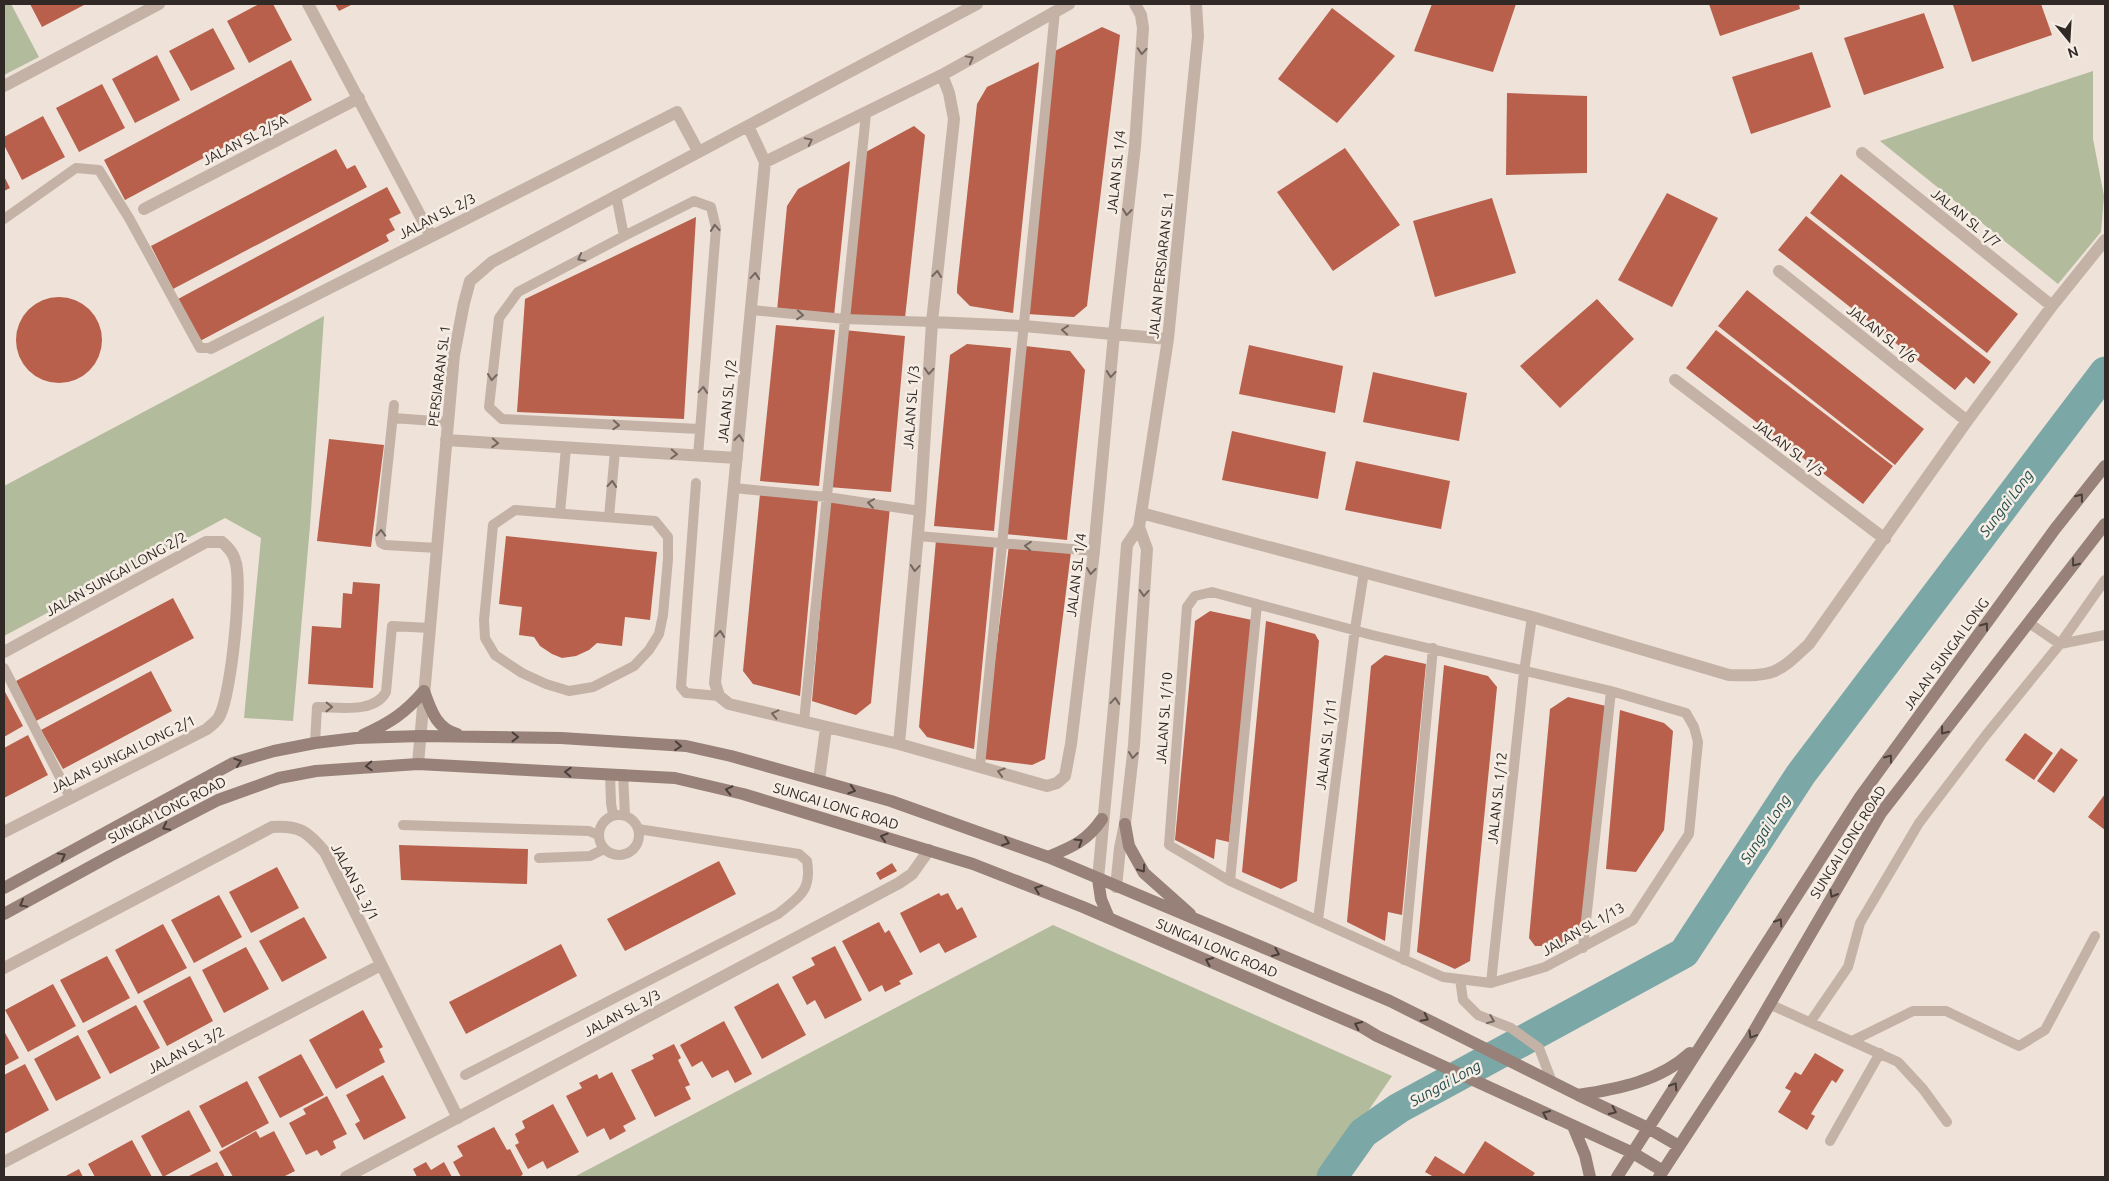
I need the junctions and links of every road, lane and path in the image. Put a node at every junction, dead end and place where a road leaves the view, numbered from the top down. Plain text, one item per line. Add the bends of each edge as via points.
1 (159, 4) edge
2 (308, 4) edge
3 (977, 4) edge
4 (1069, 4) edge
5 (1135, 4) edge
6 (1196, 4) edge
7 (1055, 11) junction
8 (942, 75) junction
9 (4, 86) edge
10 (359, 98) junction
11 (866, 114) junction
12 (748, 126) junction
13 (698, 152) junction
14 (1862, 153) dead end
15 (766, 162) junction
16 (616, 195) junction
17 (144, 209) dead end
18 (4, 219) edge
19 (431, 236) junction
20 (624, 236) junction
21 (2105, 240) edge
22 (1779, 271) dead end
23 (2052, 306) junction
24 (751, 310) junction
25 (845, 319) junction
26 (932, 322) junction
27 (1024, 326) junction
28 (1114, 334) junction
29 (1168, 339) junction
30 (211, 348) joint
31 (1675, 380) dead end
32 (394, 405) dead end
33 (393, 418) junction
34 (1967, 421) junction
35 (448, 422) junction
36 (699, 429) junction
37 (446, 440) junction
38 (566, 448) junction
39 (615, 451) junction
40 (698, 456) junction
41 (737, 458) junction
42 (2105, 466) edge
43 (696, 483) dead end
44 (734, 488) junction
45 (827, 497) junction
46 (920, 511) junction
47 (560, 513) junction
48 (1141, 513) junction
49 (609, 517) junction
50 (2105, 524) edge
51 (1140, 528) junction
52 (918, 536) junction
53 (1885, 539) junction
54 (1002, 543) junction
55 (437, 548) junction
56 (1094, 551) junction
57 (236, 562) joint
58 (1364, 572) junction
59 (2105, 580) edge
60 (1257, 604) junction
61 (1532, 616) junction
62 (2029, 623) junction
63 (430, 628) junction
64 (1355, 629) junction
65 (2105, 635) edge
66 (2060, 644) junction
67 (1433, 648) junction
68 (4, 652) edge
69 (4, 668) edge
70 (1524, 672) junction
71 (424, 691) junction
72 (1611, 691) junction
73 (718, 696) junction
74 (804, 721) junction
75 (826, 728) junction
76 (420, 736) junction
77 (467, 736) junction
78 (356, 738) junction
79 (315, 743) junction
80 (898, 744) junction
81 (418, 764) junction
82 (980, 766) junction
83 (616, 774) junction
84 (819, 780) junction
85 (70, 797) junction
86 (1860, 797) junction
87 (1881, 812) junction
88 (624, 815) junction
89 (613, 816) junction
90 (1102, 819) junction
91 (1125, 824) junction
92 (403, 825) dead end
93 (638, 829) junction
94 (4, 832) edge
95 (598, 836) junction
96 (604, 849) junction
97 (930, 850) junction
98 (1048, 857) junction
99 (539, 858) dead end
100 (1098, 879) junction
101 (1230, 881) junction
102 (1116, 887) junction
103 (4, 888) edge
104 (1101, 899) junction
105 (1083, 907) junction
106 (4, 914) edge
107 (1109, 918) junction
108 (1318, 920) junction
109 (1198, 921) junction
110 (2095, 936) dead end
111 (1583, 948) junction
112 (1404, 960) junction
113 (381, 965) junction
114 (4, 968) edge
115 (1460, 979) junction
116 (1491, 983) junction
117 (1770, 1004) junction
118 (1812, 1021) junction
119 (1703, 1041) junction
120 (1852, 1041) junction
121 (1880, 1053) junction
122 (465, 1075) dead end
123 (1552, 1082) junction
124 (1578, 1096) junction
125 (458, 1118) junction
126 (1947, 1122) dead end
127 (1573, 1126) junction
128 (1648, 1128) junction
129 (1830, 1141) dead end
130 (1679, 1146) junction
131 (1633, 1153) junction
132 (4, 1162) edge
133 (1661, 1174) edge
134 (346, 1177) edge
135 (1590, 1177) edge
136 (1617, 1177) edge

1 - 9 street
2 - 10 street
3 - 12 street, PERSIARAN SL 1
4 - 7 street
5 -> 28 street, JALAN SL 1/4 via 1144,28 1135,146
6 - 29 street, JALAN PERSIARAN SL 1 via 1198,36
8 -> 7 street
7 - 27 lane
8 - 11 street
26 -> 8 street, JALAN SL 1/3 via 954,119
10 - 17 street, JALAN SL 2/5A
10 - 19 street
15 -> 11 street
11 - 25 lane
12 - 13 street, PERSIARAN SL 1
12 - 15 street
13 - 16 street, PERSIARAN SL 1
13 - 19 street, JALAN SL 2/3 via 677,112
14 - 23 street, JALAN SL 1/7
24 -> 15 street, JALAN SL 1/2
16 - 20 lane
16 - 35 street, PERSIARAN SL 1 via 492,262 470,281 454,355
18 - 30 lane via 76,168 99,170 200,348
19 - 30 street, JALAN SL 2/3
36 -> 20 lane via 716,228 711,207 694,201
20 -> 36 lane via 518,292 499,318 489,407 502,419
21 - 23 street
22 - 34 street, JALAN SL 1/6
23 - 34 street
24 -> 25 lane
41 -> 24 street, JALAN SL 1/2
25 - 26 lane
25 - 45 lane
26 - 27 street
26 -> 46 street, JALAN SL 1/3
28 -> 27 street
27 - 54 lane
28 - 29 street
28 -> 56 street, JALAN SL 1/4
29 - 48 street, JALAN PERSIARAN SL 1
31 - 53 street, JALAN SL 1/5
32 - 33 lane
33 - 35 lane
55 -> 33 lane via 381,543
34 - 53 street
35 - 37 street, PERSIARAN SL 1
36 - 40 lane
37 -> 38 street
37 - 55 street, PERSIARAN SL 1
38 - 39 street
38 - 47 lane
39 -> 40 street
49 -> 39 lane
40 - 41 street
41 - 44 street, JALAN SL 1/2
86 -> 42 street, JALAN SUNGAI LONG via 2055,529
43 - 73 lane via 681,687 686,693
44 - 45 lane
73 -> 44 street, JALAN SL 1/2 via 715,683
46 -> 45 lane
45 - 74 lane
46 - 52 street, JALAN SL 1/3
47 - 49 lane
47 - 49 lane via 514,510 493,524 485,638 494,655 522,673 569,691 593,687 634,666 659,634 668,537 655,521
48 - 51 street, JALAN PERSIARAN SL 1
48 - 58 street
50 -> 62 street, SUNGAI LONG ROAD
90 -> 51 street via 1127,545
51 -> 91 street via 1146,549 1134,745
52 - 54 lane
52 -> 80 street, JALAN SL 1/3
53 - 61 street via 1809,644 1784,668 1762,676 1729,675
56 -> 54 lane
54 - 82 lane
55 - 63 street, PERSIARAN SL 1
56 -> 82 street, JALAN SL 1/4 via 1071,744 1064,776 1047,786
57 - 68 street, JALAN SUNGAI LONG 2/2 via 231,550 222,542 206,542
57 - 85 street, JALAN SUNGAI LONG 2/1 via 237,621 220,717 207,729
58 - 61 street
58 - 64 lane, JALAN SL 1/11
59 - 66 lane
60 - 64 lane
60 - 101 lane
60 - 101 lane, JALAN SL 1/10 via 1212,592 1194,596 1187,607 1169,844
61 - 70 lane, JALAN SL 1/12
62 - 66 lane
62 -> 87 street, SUNGAI LONG ROAD
63 - 71 street, PERSIARAN SL 1
79 -> 63 lane via 316,707 372,705 386,692 392,626
64 - 67 lane
64 - 108 lane, JALAN SL 1/11
65 - 66 lane
66 - 118 lane via 1919,823 1860,923 1848,967
67 - 70 lane
67 - 112 lane
69 - 85 lane
70 - 72 lane
70 - 116 lane, JALAN SL 1/12
71 - 76 street, PERSIARAN SL 1
71 - 77 street via 432,714 440,724 449,732
71 - 78 street via 399,717
72 - 111 lane
72 - 111 lane, JALAN SL 1/13 via 1686,713 1694,727 1698,742 1689,834 1633,920
74 -> 73 street, JALAN SL 1/4 via 729,704
74 - 75 street, JALAN SL 1/4
75 - 80 street, JALAN SL 1/4
75 - 84 street
76 - 77 street, SUNGAI LONG ROAD
76 - 78 street, SUNGAI LONG ROAD
76 - 81 street, PERSIARAN SL 1
77 -> 84 street, SUNGAI LONG ROAD via 686,746
78 - 79 street, SUNGAI LONG ROAD
103 -> 79 street, SUNGAI LONG ROAD via 232,763
80 - 82 street, JALAN SL 1/4
83 -> 81 street, SUNGAI LONG ROAD
81 -> 106 street, SUNGAI LONG ROAD via 316,771 279,778 244,790 218,800
83 - 88 lane
83 - 89 lane
97 -> 83 street, SUNGAI LONG ROAD via 743,794 675,778
84 -> 98 street, SUNGAI LONG ROAD via 891,801
85 - 94 street, JALAN SUNGAI LONG 2/1
86 - 87 street
119 -> 86 street, SUNGAI LONG ROAD
87 -> 117 street, SUNGAI LONG ROAD
88 - 89 lane
88 - 93 lane
89 - 95 lane via 604,821
98 -> 90 street via 1077,844 1093,832
90 - 100 street
91 - 102 street
91 -> 109 street via 1129,846 1144,873
92 - 95 lane via 589,831
93 - 96 lane via 637,842 629,852 616,855
93 - 122 lane via 799,854 807,861 809,875 804,893 778,914
95 - 96 lane
96 - 99 lane via 590,856
105 -> 97 street, SUNGAI LONG ROAD
97 - 125 street, JALAN SL 3/3 via 912,874 899,884
98 - 100 street, SUNGAI LONG ROAD
100 - 102 street
100 - 104 street
101 - 108 lane
102 - 104 street
102 - 109 street, SUNGAI LONG ROAD
104 - 105 street
104 - 107 street
105 - 107 street, SUNGAI LONG ROAD
127 -> 107 street, SUNGAI LONG ROAD via 1362,1027
108 - 112 lane
109 -> 123 street, SUNGAI LONG ROAD via 1390,1001
110 - 120 lane via 2045,1030 2018,1046 1946,1011 1913,1011
111 - 116 lane, JALAN SL 1/13 via 1544,967
112 - 115 lane via 1443,977
113 - 114 street, JALAN SL 3/1 via 325,852 309,834 290,826 272,827
113 - 125 street, JALAN SL 3/1
113 - 132 street, JALAN SL 3/2
115 - 116 lane
115 -> 123 lane via 1463,1000 1478,1015 1511,1028 1539,1048
117 - 118 lane
117 -> 130 street, SUNGAI LONG ROAD
118 - 120 lane
119 - 124 street via 1679,1063 1648,1079
128 -> 119 street, SUNGAI LONG ROAD
120 - 121 lane
121 - 126 lane via 1898,1062 1924,1089
121 - 129 lane
123 - 124 street, SUNGAI LONG ROAD
124 -> 128 street, SUNGAI LONG ROAD
125 - 134 street, JALAN SL 3/3
127 - 131 street, SUNGAI LONG ROAD
127 - 135 street via 1585,1154
128 - 130 street, SUNGAI LONG ROAD
128 - 131 street, SUNGAI LONG ROAD
130 - 133 street, SUNGAI LONG ROAD
131 - 133 street, SUNGAI LONG ROAD
131 - 136 street, SUNGAI LONG ROAD

